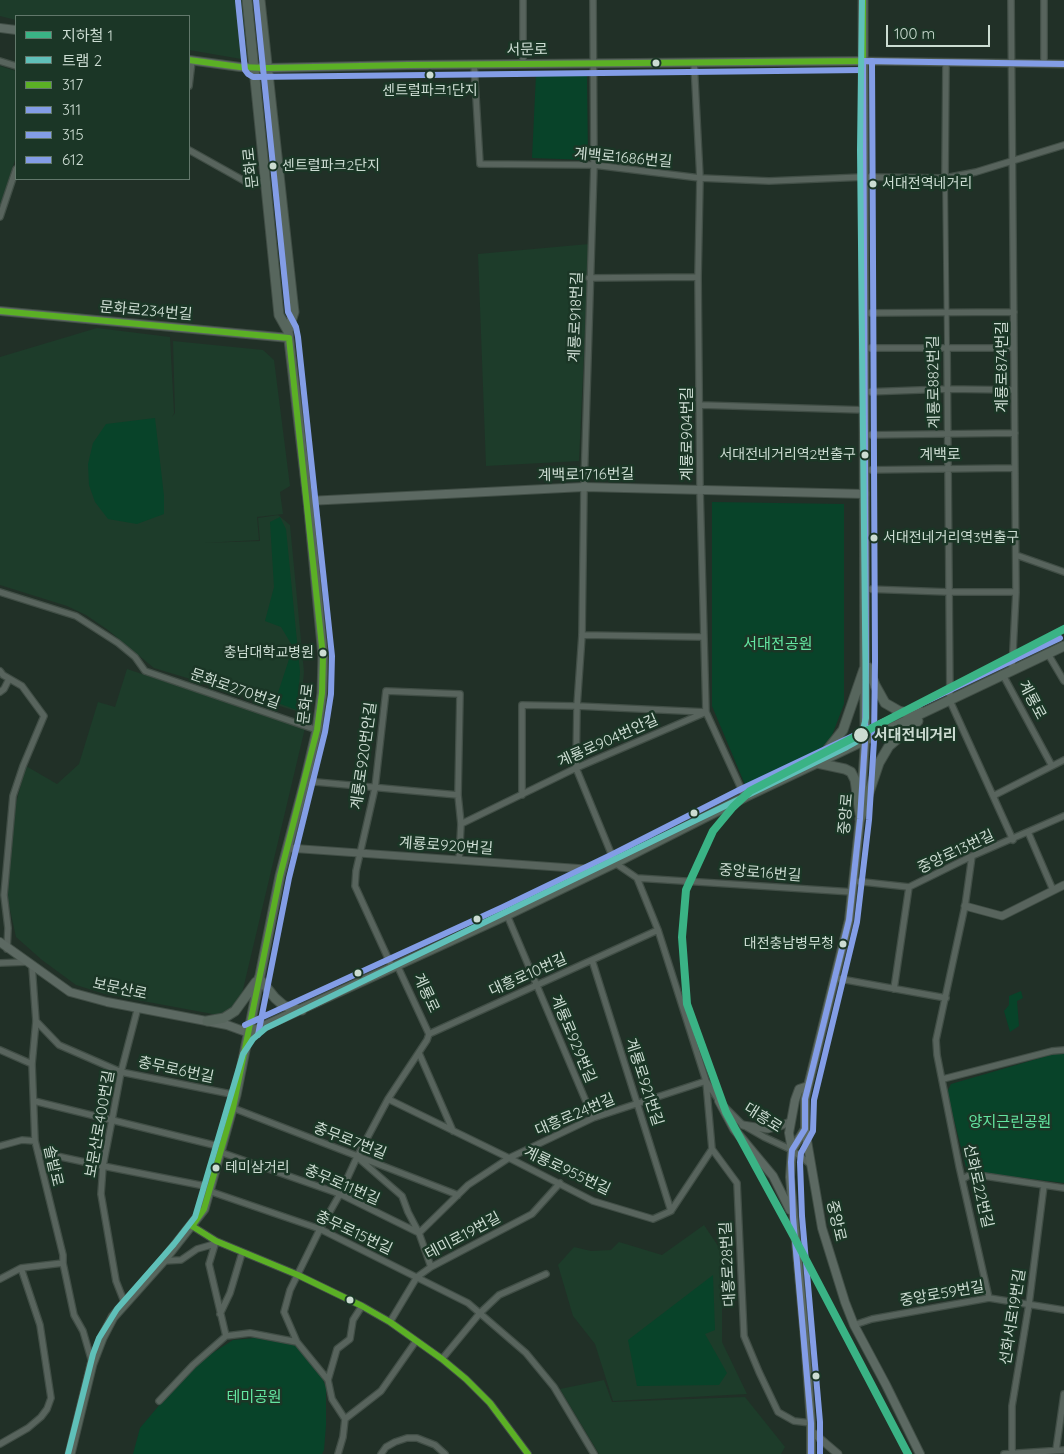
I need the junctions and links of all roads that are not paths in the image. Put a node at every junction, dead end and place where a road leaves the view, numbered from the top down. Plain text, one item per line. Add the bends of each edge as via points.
1 (247, 0) edge
2 (260, 0) edge
3 (523, 0) edge
4 (594, 0) edge
5 (863, 0) edge
6 (1011, 0) edge
7 (1044, 0) edge
8 (0, 28) edge
9 (15, 30) edge
10 (191, 60) edge
11 (0, 61) edge
12 (863, 61) junction
13 (694, 62) junction
14 (946, 62) junction
15 (594, 63) junction
16 (1012, 63) junction
17 (474, 64) junction
18 (524, 64) junction
19 (1044, 64) junction
20 (1064, 64) edge
21 (15, 66) edge
22 (254, 68) junction
23 (267, 68) junction
24 (190, 73) edge
25 (1064, 145) edge
26 (190, 151) edge
27 (1012, 159) junction
28 (594, 165) junction
29 (15, 171) edge
30 (700, 178) junction
31 (864, 178) junction
32 (944, 178) junction
33 (266, 181) junction
34 (0, 217) edge
35 (698, 277) junction
36 (589, 278) junction
37 (0, 312) edge
38 (1014, 312) junction
39 (864, 313) junction
40 (946, 314) junction
41 (289, 335) junction
42 (865, 348) junction
43 (947, 348) junction
44 (1014, 348) junction
45 (947, 389) junction
46 (1014, 390) junction
47 (865, 392) junction
48 (700, 405) junction
49 (865, 410) junction
50 (948, 434) junction
51 (1015, 434) junction
52 (865, 435) junction
53 (948, 468) junction
54 (1015, 468) junction
55 (865, 470) junction
56 (584, 487) junction
57 (700, 490) junction
58 (865, 494) junction
59 (308, 501) junction
60 (1016, 555) junction
61 (1064, 572) edge
62 (866, 589) junction
63 (0, 592) edge
64 (950, 592) junction
65 (1016, 592) junction
66 (582, 635) junction
67 (702, 637) junction
68 (1064, 646) edge
69 (1048, 654) junction
70 (866, 661) junction
71 (1012, 670) junction
72 (0, 671) edge
73 (1003, 675) junction
74 (9, 679) junction
75 (1064, 681) edge
76 (0, 692) edge
77 (950, 701) junction
78 (577, 706) junction
79 (932, 710) junction
80 (706, 712) junction
81 (316, 730) junction
82 (865, 740) junction
83 (1064, 760) edge
84 (817, 763) junction
85 (1052, 766) junction
86 (576, 768) junction
87 (305, 781) junction
88 (375, 788) junction
89 (458, 795) junction
90 (522, 795) junction
91 (993, 796) junction
92 (745, 797) junction
93 (1064, 816) edge
94 (860, 819) junction
95 (461, 824) junction
96 (1028, 832) junction
97 (1013, 840) junction
98 (288, 848) junction
99 (360, 854) junction
100 (972, 856) junction
101 (459, 860) junction
102 (615, 863) junction
103 (601, 870) junction
104 (637, 878) junction
105 (854, 881) junction
106 (1064, 885) edge
107 (910, 887) junction
108 (1053, 890) junction
109 (853, 892) junction
110 (966, 903) junction
111 (507, 915) junction
112 (658, 930) junction
113 (0, 942) edge
114 (7, 949) junction
115 (592, 960) junction
116 (0, 963) edge
117 (29, 964) junction
118 (395, 966) junction
119 (259, 978) junction
120 (835, 978) junction
121 (537, 985) junction
122 (894, 989) junction
123 (946, 998) junction
124 (138, 1007) junction
125 (302, 1010) junction
126 (36, 1021) junction
127 (207, 1021) junction
128 (249, 1033) junction
129 (429, 1034) junction
130 (0, 1050) edge
131 (1064, 1050) edge
132 (419, 1053) junction
133 (32, 1064) junction
134 (121, 1072) junction
135 (943, 1080) junction
136 (706, 1081) junction
137 (808, 1086) junction
138 (236, 1095) junction
139 (388, 1099) junction
140 (34, 1101) junction
141 (719, 1102) junction
142 (638, 1103) junction
143 (233, 1108) junction
144 (593, 1118) junction
145 (112, 1120) junction
146 (790, 1122) junction
147 (743, 1125) junction
148 (805, 1129) junction
149 (453, 1131) junction
150 (35, 1141) junction
151 (0, 1146) edge
152 (712, 1149) junction
153 (221, 1150) junction
154 (792, 1150) junction
155 (38, 1152) junction
156 (356, 1158) junction
157 (509, 1158) junction
158 (810, 1164) junction
159 (103, 1166) junction
160 (963, 1179) junction
161 (560, 1183) junction
162 (1044, 1185) junction
163 (1064, 1188) edge
164 (210, 1189) junction
165 (340, 1194) junction
166 (458, 1195) junction
167 (671, 1211) junction
168 (793, 1217) junction
169 (192, 1226) junction
170 (320, 1229) junction
171 (419, 1233) junction
172 (216, 1242) junction
173 (242, 1253) junction
174 (163, 1261) junction
175 (63, 1263) junction
176 (431, 1267) junction
177 (21, 1268) junction
178 (546, 1274) dead end
179 (298, 1275) junction
180 (417, 1277) junction
181 (0, 1279) edge
182 (989, 1298) junction
183 (125, 1304) junction
184 (1029, 1304) junction
185 (362, 1306) junction
186 (1064, 1310) edge
187 (480, 1313) junction
188 (220, 1314) junction
189 (390, 1322) junction
190 (854, 1325) junction
191 (226, 1336) junction
192 (416, 1341) junction
193 (297, 1342) junction
194 (442, 1359) junction
195 (92, 1364) junction
196 (328, 1380) junction
197 (1064, 1394) edge
198 (159, 1401) dead end
199 (345, 1419) junction
200 (811, 1422) junction
201 (811, 1431) junction
202 (0, 1444) edge
203 (1056, 1450) junction
204 (1064, 1450) edge
205 (70, 1454) edge
206 (338, 1454) edge
207 (381, 1454) edge
208 (445, 1454) edge
209 (528, 1454) edge
210 (594, 1454) edge
211 (811, 1454) edge
212 (838, 1454) edge
213 (920, 1454) edge
214 (1004, 1454) edge
215 (1012, 1454) edge

1 - 22 main road, 문화로
2 - 23 main road, 문화로
3 - 18 street
4 - 15 street, 계룡로918번길
5 - 12 main road
6 - 16 street, 계룡로874번길
7 - 19 street
8 - 9 main road
10 - 22 main road, 서문로
10 - 24 street, 서문로
11 - 21 street
12 - 13 main road, 서문로
12 - 14 street
12 - 31 main road
13 - 15 main road, 서문로
13 - 30 street, 계룡로904번길
14 - 16 street
14 - 32 street, 계룡로882번길
15 - 18 main road, 서문로
15 - 28 street, 계룡로918번길
16 - 19 street
16 - 27 street, 계룡로874번길
17 - 18 main road, 서문로
17 - 23 main road, 서문로
17 - 28 street, 계백로1686번길 via 480,164
19 - 20 street
22 - 23 main road, 서문로
22 - 33 main road, 문화로
23 - 41 main road, 문화로 via 294,312
25 - 27 street, 계백로1686번길
26 - 33 street via 248,183
27 - 32 street, 계백로1686번길 via 976,172
27 - 38 street, 계룡로874번길
28 - 30 street, 계백로1686번길
28 - 36 street, 계룡로918번길
29 - 34 street
30 - 31 street, 계백로1686번길 via 769,182
30 - 35 street, 계룡로904번길
31 - 32 street, 계백로1686번길
31 - 39 main road
32 - 40 street, 계룡로882번길
33 - 41 main road, 문화로 via 279,315
35 - 36 street
35 - 48 street, 계룡로904번길
36 - 56 street, 계룡로918번길
37 - 41 main road, 문화로234번길
38 - 40 street
38 - 44 street, 계룡로874번길
39 - 40 street
39 - 42 main road
40 - 43 street, 계룡로882번길
41 - 59 main road, 문화로
42 - 43 street
42 - 47 main road
43 - 44 street
43 - 45 street, 계룡로882번길
44 - 46 street, 계룡로874번길
45 - 46 street
45 - 47 street
45 - 50 street, 계룡로882번길
46 - 51 street, 계룡로874번길
47 - 49 main road
48 - 49 street
48 - 57 street, 계룡로904번길
49 - 52 main road
50 - 51 street, 계백로
50 - 52 street, 계백로
50 - 53 street, 계룡로882번길
51 - 54 street, 계룡로874번길
52 - 55 main road
53 - 54 street, 계백로
53 - 55 street, 계백로
53 - 64 street, 계룡로882번길
54 - 60 street, 계룡로874번길
55 - 58 main road
56 - 57 main road, 계백로1716번길
56 - 59 main road, 계백로1716번길
56 - 66 street, 계룡로918번길
57 - 58 main road, 계백로1716번길
57 - 67 street, 계룡로904번길
58 - 62 main road
59 - 81 main road, 문화로 via 323,656
60 - 61 street
60 - 65 street, 계룡로874번길
62 - 64 street
62 - 70 main road
63 - 81 street, 문화로270번길 via 76,616 118,643 135,657 145,671
64 - 65 street
64 - 77 street, 계룡로882번길
65 - 71 street, 계룡로874번길
66 - 67 street
66 - 78 street, 계룡로918번길
67 - 80 street, 계룡로904번길
68 - 69 main road, 계룡로
69 - 71 main road, 계룡로
69 - 75 street
70 - 79 main road via 885,703 908,713
70 - 82 main road
70 - 84 main road via 843,730
71 - 73 main road, 계룡로
72 - 74 street
73 - 77 main road, 계룡로
73 - 85 street, 계룡로
74 - 76 street
74 - 114 street via 22,686 44,716 13,796 4,895
77 - 79 main road, 계룡로
77 - 91 street
78 - 80 street
78 - 86 street, 계룡로918번길
78 - 90 street via 522,705
79 - 82 main road, 계룡로
79 - 94 main road via 889,746 879,763
80 - 86 street, 계룡로904번안길
80 - 92 street, 계룡로904번길
81 - 87 main road, 문화로
82 - 84 main road, 계룡로
82 - 94 main road, 중앙로
83 - 85 street
84 - 92 main road, 계룡로
84 - 94 main road via 851,772 856,780
85 - 91 street
86 - 90 street, 계룡로904번안길
86 - 102 street, 계룡로918번길
87 - 88 street
87 - 98 main road, 문화로
88 - 89 street
88 - 89 street, 계룡로920번안길 via 386,691 460,694
88 - 99 street, 계룡로920번안길
89 - 95 street, 계룡로920번안길
90 - 95 street, 계룡로904번안길
91 - 97 street
92 - 102 main road, 계룡로
93 - 96 street, 중앙로13번길
94 - 105 main road, 중앙로
95 - 101 street, 계룡로920번안길
96 - 97 street, 중앙로13번길
96 - 108 street
97 - 100 street, 중앙로13번길
98 - 99 street, 계룡로920번길
98 - 119 main road, 문화로
99 - 101 street, 계룡로920번길
99 - 118 street, 계룡로920번안길 via 355,886
100 - 107 street, 중앙로13번길
100 - 110 street, 선화로22번길
101 - 103 street, 계룡로920번길
102 - 103 main road, 계룡로
102 - 104 street
103 - 111 main road, 계룡로
104 - 109 street, 중앙로16번길
104 - 112 street, 대흥로
105 - 107 street, 중앙로13번길
105 - 109 main road, 중앙로
106 - 108 street
107 - 122 street
108 - 110 street via 1002,916
109 - 120 main road, 중앙로
110 - 123 street, 선화로22번길
111 - 118 main road, 계룡로
111 - 121 street, 계룡로929번길
112 - 115 street, 대흥로10번길
112 - 136 street, 대흥로
113 - 114 main road, 보문산로
114 - 117 main road, 보문산로
115 - 121 street, 대흥로10번길
115 - 142 street, 계룡로921번길
116 - 117 street
117 - 124 main road, 보문산로 via 70,992
117 - 126 street, 솔밭로
118 - 125 main road, 계룡로
118 - 129 street, 계룡로
119 - 125 main road via 283,1005
119 - 127 main road via 235,1011 224,1018
119 - 128 main road, 문화로
120 - 122 street
120 - 137 main road, 중앙로
121 - 129 street, 대흥로10번길
121 - 144 street, 계룡로929번길
122 - 123 street
123 - 135 street, 선화로22번길 via 936,1040
124 - 127 main road, 보문산로
124 - 134 street, 보문산로400번길
125 - 128 main road, 계룡로
126 - 133 street, 솔밭로
126 - 134 street, 충무로6번길 via 59,1045
127 - 128 main road, 보문산로
128 - 138 main road, 문화로
129 - 132 street
130 - 133 street
131 - 135 street
132 - 139 street
132 - 149 street
133 - 140 street, 솔밭로
134 - 138 street, 충무로6번길
134 - 145 street, 보문산로400번길
135 - 160 street, 선화로22번길
136 - 141 street, 대흥로
136 - 142 street, 대흥로24번길
136 - 152 street
137 - 146 main road via 799,1089
137 - 148 main road, 중앙로
138 - 143 main road, 문화로
139 - 149 street, 계룡로955번길
139 - 156 street
140 - 145 street, 충무로11번길
140 - 150 street, 솔밭로
141 - 147 street, 대흥로
141 - 168 main road via 734,1129 773,1176
142 - 144 street, 대흥로24번길
142 - 167 street, 계룡로921번길
143 - 153 main road, 문화로
143 - 156 street, 충무로7번길
144 - 157 street, 대흥로24번길
145 - 153 street, 충무로11번길
145 - 159 street, 보문산로400번길
146 - 147 street via 768,1128
146 - 154 main road via 788,1133
147 - 154 street, 대흥로
148 - 154 main road, 대흥로
148 - 158 main road, 중앙로
149 - 157 street, 계룡로955번길
150 - 151 street via 22,1140
150 - 155 street, 솔밭로
152 - 167 street
152 - 200 street, 대흥로28번길 via 737,1182 744,1336 778,1412 794,1422
153 - 164 main road, 문화로
153 - 165 street, 충무로11번길
154 - 158 street
154 - 168 main road, 대흥로
155 - 159 street, 충무로15번길
155 - 175 street, 솔밭로
156 - 165 street
156 - 166 street, 충무로7번길
156 - 171 street via 402,1196
157 - 161 street, 계룡로955번길
157 - 166 street, 대흥로24번길
158 - 190 main road, 중앙로 via 822,1228
159 - 164 street, 충무로15번길
159 - 183 street, 보문산로400번길 via 101,1194 116,1281
160 - 162 street via 972,1174
160 - 182 street, 선화로22번길
161 - 167 street, 계룡로955번길 via 593,1201 653,1219
161 - 176 street, 테미로19번길 via 532,1214
162 - 163 street
162 - 184 street, 선화서로19번길
164 - 169 main road, 문화로 via 204,1209
164 - 170 street, 충무로15번길
165 - 170 street
165 - 171 street, 충무로11번길
166 - 171 street, 대흥로24번길
168 - 200 main road, 대흥로
169 - 172 street
169 - 174 main road, 문화로
170 - 179 street
170 - 180 street, 충무로15번길
171 - 176 street
172 - 173 street
172 - 174 street via 197,1248 181,1260
172 - 188 street via 209,1264
173 - 179 street
173 - 188 street
174 - 183 main road, 문화로
175 - 177 street
175 - 195 street, 솔밭로 via 74,1315 83,1331
176 - 180 street, 테미로19번길
177 - 181 street
177 - 202 street via 40,1325 51,1398 40,1418
178 - 187 street via 499,1295
179 - 185 street
179 - 193 street via 284,1312
180 - 187 street, 충무로15번길 via 468,1302
180 - 189 street, 테미로19번길
182 - 184 street, 중앙로59번길
182 - 190 street, 중앙로59번길
183 - 195 main road, 문화로 via 105,1331
184 - 186 street, 중앙로59번길
184 - 215 street, 선화서로19번길 via 1012,1406
185 - 189 street
185 - 196 street via 353,1320 350,1339 337,1349
187 - 194 street
187 - 210 street, 충무로15번길 via 526,1353 554,1387
188 - 191 street
189 - 192 street
190 - 213 main road, 중앙로
191 - 193 street via 250,1333
191 - 198 street
192 - 194 street
192 - 199 street via 381,1391
193 - 196 street
194 - 209 street via 490,1404
195 - 205 main road, 문화로
196 - 199 street via 332,1399
197 - 203 street
199 - 206 street
200 - 201 main road, 대흥로
201 - 211 main road, 대흥로
201 - 212 street
203 - 204 street
203 - 215 street
207 - 208 street via 395,1442 417,1438 435,1445
214 - 215 street

